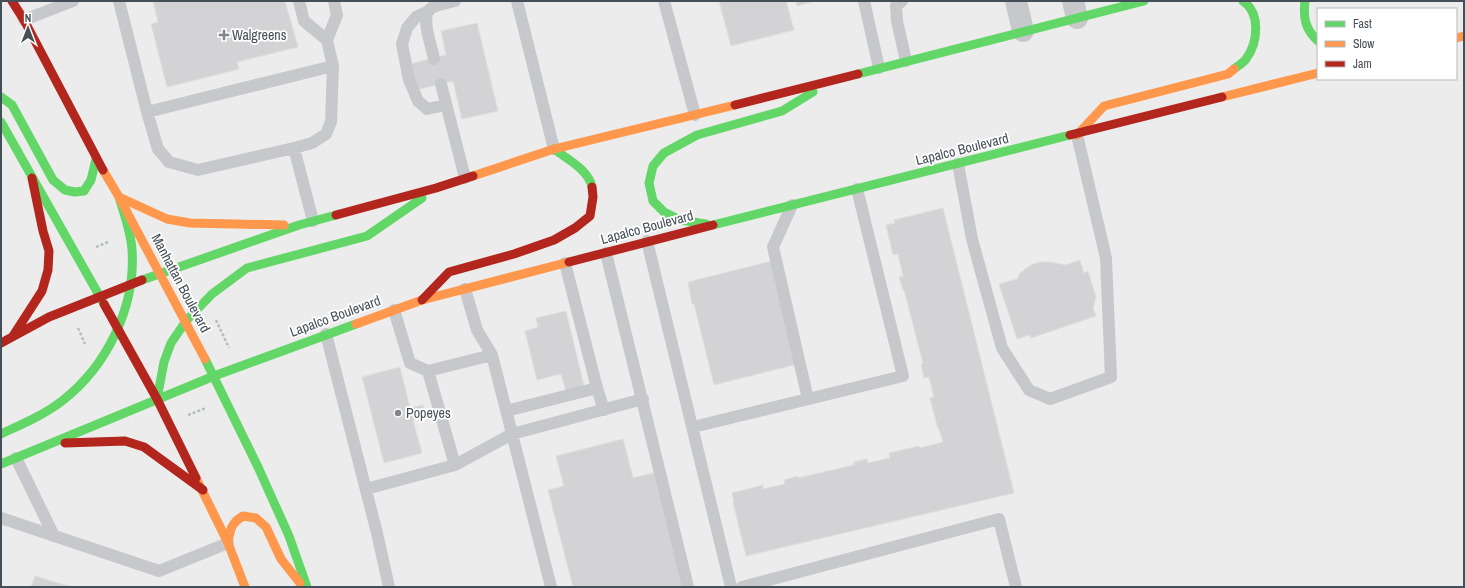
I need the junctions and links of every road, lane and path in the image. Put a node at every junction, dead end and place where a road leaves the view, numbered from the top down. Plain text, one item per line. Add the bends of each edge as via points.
1 (12, 1) edge
2 (73, 1) edge
3 (119, 1) edge
4 (299, 1) edge
5 (334, 1) edge
6 (455, 1) edge
7 (517, 1) edge
8 (664, 1) edge
9 (864, 1) edge
10 (902, 1) edge
11 (1016, 1) edge
12 (1141, 1) edge
13 (1243, 1) edge
14 (1305, 1) edge
15 (1075, 9) edge
16 (429, 11) junction
17 (24, 20) junction
18 (1023, 31) junction
19 (327, 40) junction
20 (1317, 40) edge
21 (434, 59) dead end
22 (906, 61) junction
23 (332, 66) junction
24 (879, 68) junction
25 (1317, 73) edge
26 (833, 80) junction
27 (441, 84) dead end
28 (1, 97) edge
29 (446, 105) junction
30 (146, 112) junction
31 (695, 116) junction
32 (1, 122) edge
33 (1076, 135) junction
34 (294, 148) junction
35 (554, 149) junction
36 (96, 159) junction
37 (958, 164) junction
38 (32, 178) junction
39 (465, 178) junction
40 (436, 188) junction
41 (857, 188) junction
42 (119, 197) junction
43 (792, 205) junction
44 (313, 222) junction
45 (299, 225) junction
46 (712, 225) junction
47 (112, 241) dead end
48 (648, 241) junction
49 (93, 249) dead end
50 (606, 253) junction
51 (565, 263) junction
52 (160, 273) junction
53 (131, 284) junction
54 (465, 289) junction
55 (99, 297) junction
56 (422, 300) junction
57 (394, 310) junction
58 (213, 316) dead end
59 (186, 321) junction
60 (77, 325) dead end
61 (118, 330) junction
62 (326, 334) junction
63 (13, 336) junction
64 (1, 343) edge
65 (88, 349) dead end
66 (230, 349) dead end
67 (492, 355) junction
68 (428, 371) junction
69 (214, 376) junction
70 (597, 388) junction
71 (157, 399) junction
72 (643, 399) junction
73 (808, 399) junction
74 (210, 407) dead end
75 (604, 410) junction
76 (506, 411) junction
77 (185, 416) dead end
78 (693, 427) junction
79 (1, 434) edge
80 (512, 434) junction
81 (50, 443) junction
82 (16, 458) junction
83 (1, 464) edge
84 (454, 465) junction
85 (366, 489) junction
86 (203, 490) junction
87 (1, 518) edge
88 (54, 536) junction
89 (228, 543) junction
90 (245, 587) edge
91 (305, 587) edge
92 (389, 587) edge
93 (551, 587) edge
94 (688, 587) edge
95 (731, 587) edge
96 (742, 587) edge
97 (1016, 587) edge

1 - 17 main road, Manhattan Boulevard
2 - 17 lane
3 - 30 lane
4 - 19 lane via 304,21
5 - 19 lane via 337,15
6 - 16 lane
7 - 35 lane
8 - 31 lane
9 - 24 lane
10 - 22 lane via 896,6
11 - 18 street
12 - 15 main road
13 - 33 main road via 1249,5 1256,21 1254,42 1246,59 1228,74 1104,106
14 - 20 main road via 1303,15 1306,29
15 - 18 main road
16 - 21 lane via 425,21
16 - 29 lane via 416,17 407,28 402,44 410,80 418,101 427,109
17 - 36 main road, Manhattan Boulevard
18 - 22 main road
19 - 23 lane
22 - 24 main road
23 - 30 lane
23 - 34 lane via 331,122 326,134 312,143
24 - 26 main road
25 - 33 main road, Lapalco Boulevard
26 - 31 main road
26 - 46 main road via 782,111 697,135 664,153 652,166 649,184 652,201 664,212 680,220
27 - 29 lane
28 - 36 main road via 12,105 53,180 65,190 84,191 94,176
29 - 39 lane
30 - 34 lane via 158,149 169,162 198,170
31 - 35 main road
32 - 38 main road
33 - 37 main road, Lapalco Boulevard
33 - 37 lane via 1106,258 1111,377 1050,399 1029,390 1002,348 972,239
34 - 44 lane
35 - 39 main road
35 - 56 main road via 583,171 591,182 593,197 590,216 554,240 449,272
36 - 42 main road, Manhattan Boulevard
37 - 41 main road, Lapalco Boulevard
38 - 55 main road
38 - 63 main road via 49,252 48,270 42,291
39 - 40 main road
40 - 44 main road
40 - 59 main road via 367,236 247,268 212,294
41 - 43 main road, Lapalco Boulevard
41 - 73 lane via 902,376
42 - 45 main road via 167,219 190,223
42 - 52 main road, Manhattan Boulevard
42 - 53 main road via 132,252
43 - 46 main road, Lapalco Boulevard
43 - 73 lane via 773,247
44 - 45 main road
45 - 52 main road
46 - 48 main road, Lapalco Boulevard
47 - 49 path
48 - 50 main road, Lapalco Boulevard
48 - 78 lane
50 - 51 main road, Lapalco Boulevard
50 - 72 lane
51 - 54 main road, Lapalco Boulevard
51 - 70 lane
52 - 53 main road
52 - 59 main road, Manhattan Boulevard
53 - 55 main road
53 - 61 main road via 127,306
54 - 56 main road, Lapalco Boulevard
54 - 67 lane via 477,330
55 - 61 main road
55 - 63 main road via 49,317
56 - 57 main road, Lapalco Boulevard
57 - 62 main road, Lapalco Boulevard
57 - 68 lane via 410,362
58 - 66 path
59 - 69 main road, Manhattan Boulevard
59 - 71 main road via 171,343 164,362
60 - 65 path
61 - 71 main road
61 - 79 main road via 85,382 63,401 34,419
62 - 69 main road, Lapalco Boulevard
62 - 85 lane
63 - 64 main road
67 - 68 lane
67 - 76 lane
68 - 84 lane
69 - 71 main road, Lapalco Boulevard
69 - 91 main road, Manhattan Boulevard via 286,529
70 - 75 lane
70 - 76 lane
71 - 81 main road, Lapalco Boulevard
71 - 86 main road
72 - 75 lane
72 - 94 lane
73 - 78 lane
74 - 77 path
75 - 80 lane
76 - 80 lane
78 - 95 lane
80 - 84 lane
80 - 93 lane
81 - 82 main road, Lapalco Boulevard
81 - 86 main road via 125,441 144,447
82 - 83 main road, Lapalco Boulevard
82 - 88 lane
84 - 85 lane
85 - 92 lane
86 - 89 main road
87 - 88 lane
88 - 89 lane via 159,571
89 - 90 main road
89 - 91 main road via 235,521 243,516 256,518 266,527 281,559
96 - 97 lane via 999,519

